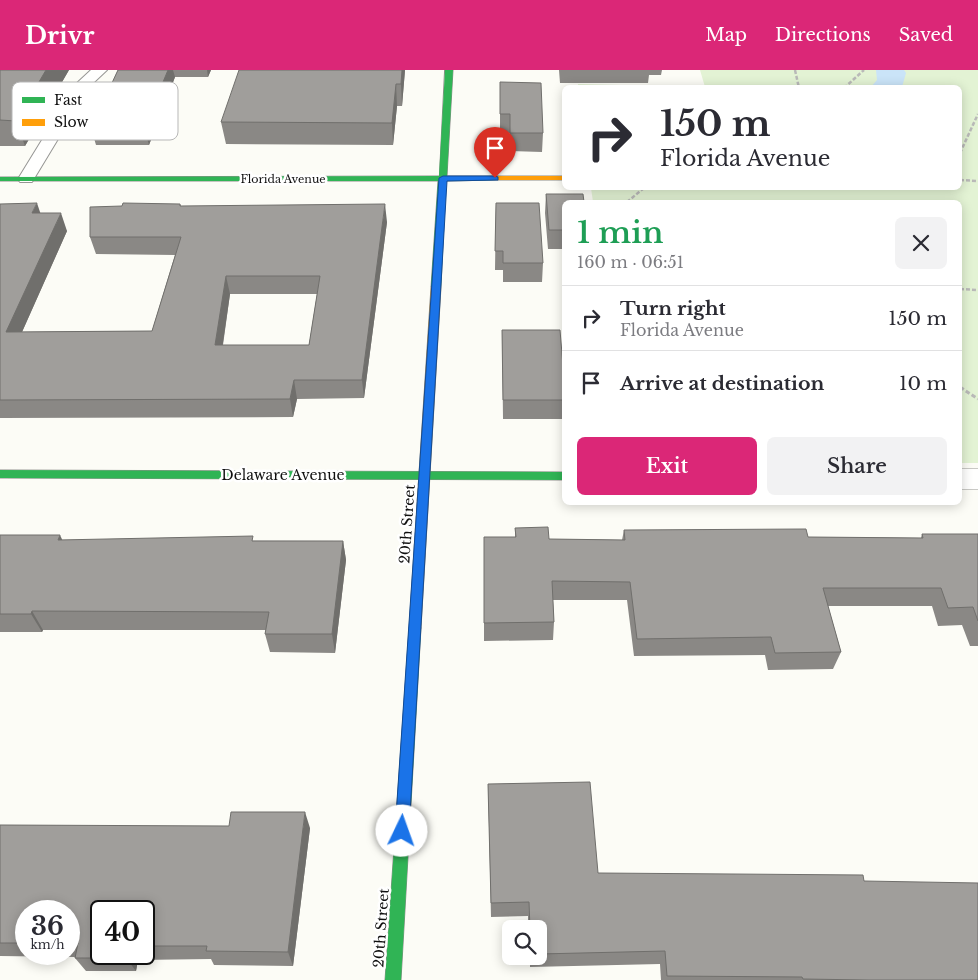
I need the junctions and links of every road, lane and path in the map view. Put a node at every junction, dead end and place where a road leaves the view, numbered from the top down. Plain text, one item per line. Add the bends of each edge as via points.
1 (100, 70) edge
2 (449, 70) edge
3 (795, 70) edge
4 (864, 70) edge
5 (85, 82) edge
6 (799, 85) edge
7 (847, 85) edge
8 (978, 114) edge
9 (50, 140) edge
10 (962, 149) edge
11 (443, 178) junction
12 (562, 178) edge
13 (0, 179) edge
14 (26, 179) junction
15 (962, 180) edge
16 (978, 181) edge
17 (642, 190) edge
18 (629, 200) edge
19 (962, 289) edge
20 (978, 290) edge
21 (962, 388) edge
22 (978, 399) edge
23 (0, 474) edge
24 (425, 476) junction
25 (562, 476) edge
26 (962, 479) edge
27 (978, 479) edge
28 (393, 980) edge

1 - 5 lane
2 - 11 street, 20th Street
3 - 6 path
4 - 7 path
8 - 10 path
9 - 14 lane
11 - 12 street, Florida Avenue
11 - 14 street, Florida Avenue
11 - 24 street, 20th Street
13 - 14 street, Florida Avenue
15 - 16 path
17 - 18 path
19 - 20 path
21 - 22 path
23 - 24 street, Delaware Avenue
24 - 25 street, Delaware Avenue
24 - 28 street, 20th Street
26 - 27 street

